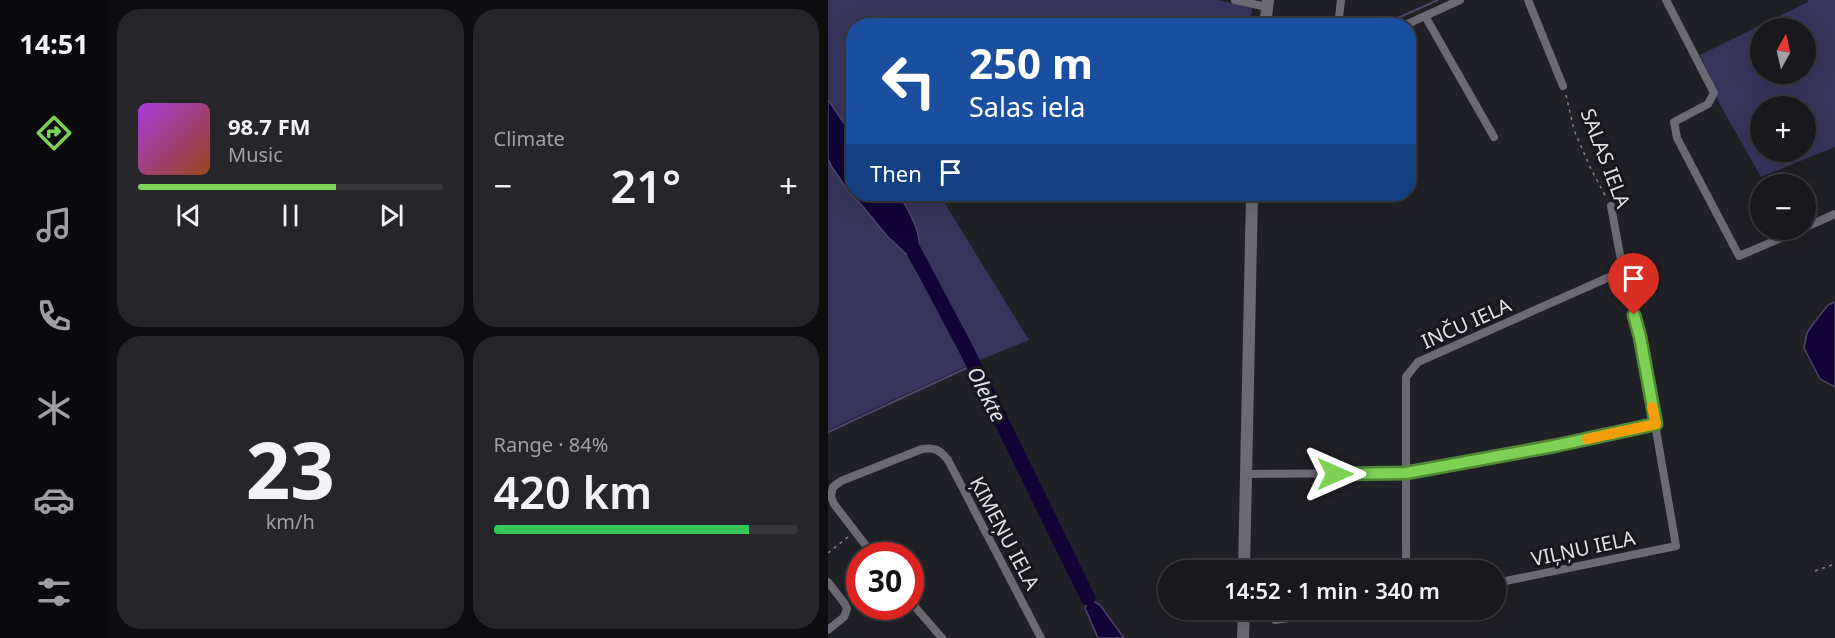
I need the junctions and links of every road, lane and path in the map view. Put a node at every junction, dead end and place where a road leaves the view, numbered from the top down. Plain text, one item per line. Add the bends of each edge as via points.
1 (1235, 0) edge
2 (1341, 0) edge
3 (1460, 0) edge
4 (1528, 0) edge
5 (1666, 0) edge
6 (1267, 3) edge
7 (1425, 16) junction
8 (1265, 18) edge
9 (1339, 18) edge
10 (1416, 20) edge
11 (1563, 86) joint
12 (1494, 137) dead end
13 (1252, 201) edge
14 (1611, 206) joint
15 (1835, 214) edge
16 (1816, 223) edge
17 (1777, 240) edge
18 (1623, 271) junction
19 (1656, 424) junction
20 (1406, 473) junction
21 (1246, 474) junction
22 (854, 532) junction
23 (862, 542) edge
24 (1676, 546) joint
25 (828, 553) edge
26 (1244, 560) edge
27 (1406, 560) edge
28 (1835, 564) edge
29 (1815, 571) dead end
30 (1506, 581) edge
31 (828, 582) edge
32 (924, 617) edge
33 (1244, 620) edge
34 (828, 630) edge
35 (942, 638) edge
36 (1041, 638) edge
37 (1243, 638) edge

1 - 6 street
2 - 9 street
3 - 7 street
4 - 11 street
5 - 17 street via 1714,93 1708,104 1674,122 1677,138 1739,256
6 - 8 main road
7 - 10 street
7 - 12 street
11 - 14 path, SALAS IELA via 1574,130
13 - 21 main road
14 - 18 street, SALAS IELA
15 - 16 street
18 - 19 street, SALAS IELA
18 - 20 street, INČU IELA via 1418,362 1406,377
19 - 20 street
19 - 24 street, SALAS IELA
20 - 21 street
20 - 27 street, INČU IELA
21 - 26 main road
22 - 23 street
22 - 25 path
22 - 36 street, ĶIMEŅU IELA via 834,504 833,487 922,449 935,448 948,460
24 - 30 street, VIĻŅU IELA
28 - 29 path
31 - 34 street via 847,609 844,617
32 - 35 street
33 - 37 main road

